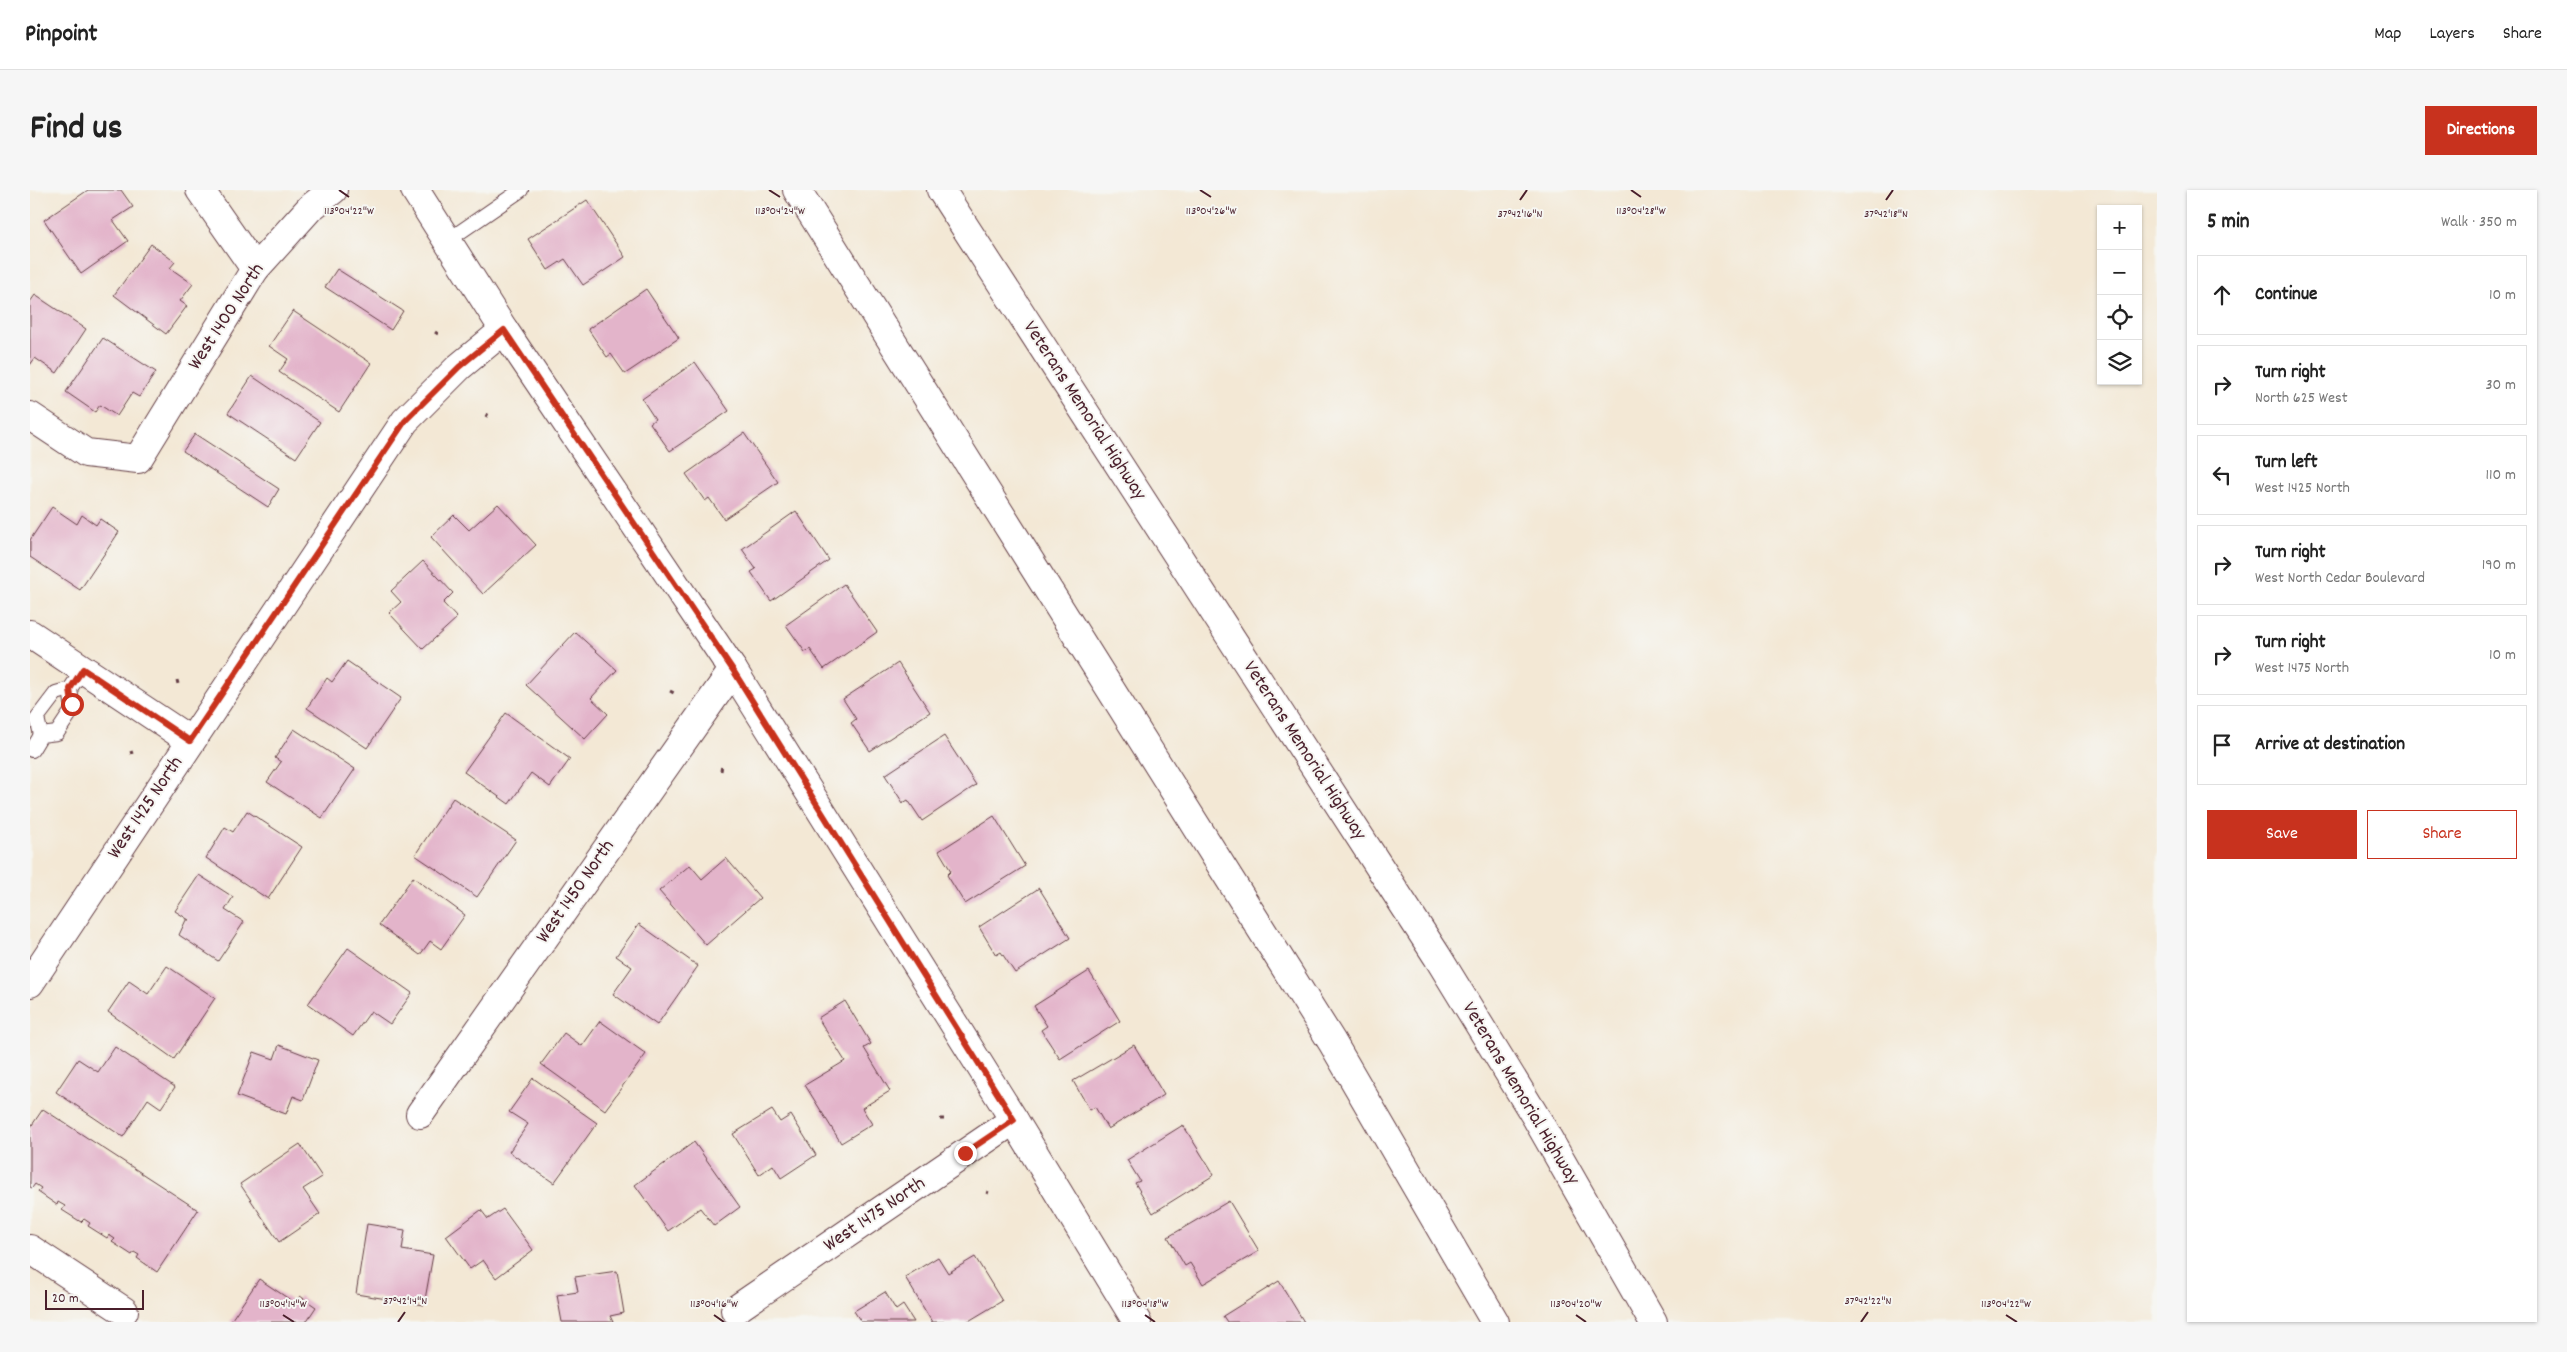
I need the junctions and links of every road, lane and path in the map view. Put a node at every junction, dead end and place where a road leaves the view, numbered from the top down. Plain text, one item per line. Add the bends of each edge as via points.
1 (200, 190) edge
2 (334, 190) edge
3 (414, 190) edge
4 (521, 190) edge
5 (797, 190) edge
6 (941, 190) edge
7 (447, 241) junction
8 (255, 269) junction
9 (504, 330) junction
10 (30, 416) edge
11 (30, 634) edge
12 (733, 670) junction
13 (77, 679) junction
14 (41, 735) junction
15 (190, 741) junction
16 (30, 748) edge
17 (722, 765) dead end
18 (721, 771) dead end
19 (30, 983) edge
20 (420, 1114) dead end
21 (1014, 1120) junction
22 (30, 1249) edge
23 (735, 1310) dead end
24 (124, 1311) dead end
25 (1137, 1322) edge
26 (1495, 1322) edge
27 (1653, 1322) edge

1 - 8 main road
2 - 8 main road, West 1400 North via 310,208
3 - 7 main road
4 - 7 lane
5 - 26 main road via 1332,1042
6 - 27 main road, Veterans Memorial Highway via 1442,964 1538,1119
7 - 9 main road
8 - 10 main road, West 1400 North via 138,459 86,453
9 - 12 main road
9 - 15 main road, West 1425 North via 459,367 405,421
11 - 13 main road
12 - 20 main road, West 1450 North
12 - 21 main road
13 - 14 lane via 56,693 37,718
13 - 14 lane via 74,709 58,732
13 - 15 main road
14 - 16 lane
15 - 19 main road, West 1425 North
17 - 18 path
21 - 23 main road, West 1475 North
21 - 25 main road
22 - 24 main road

